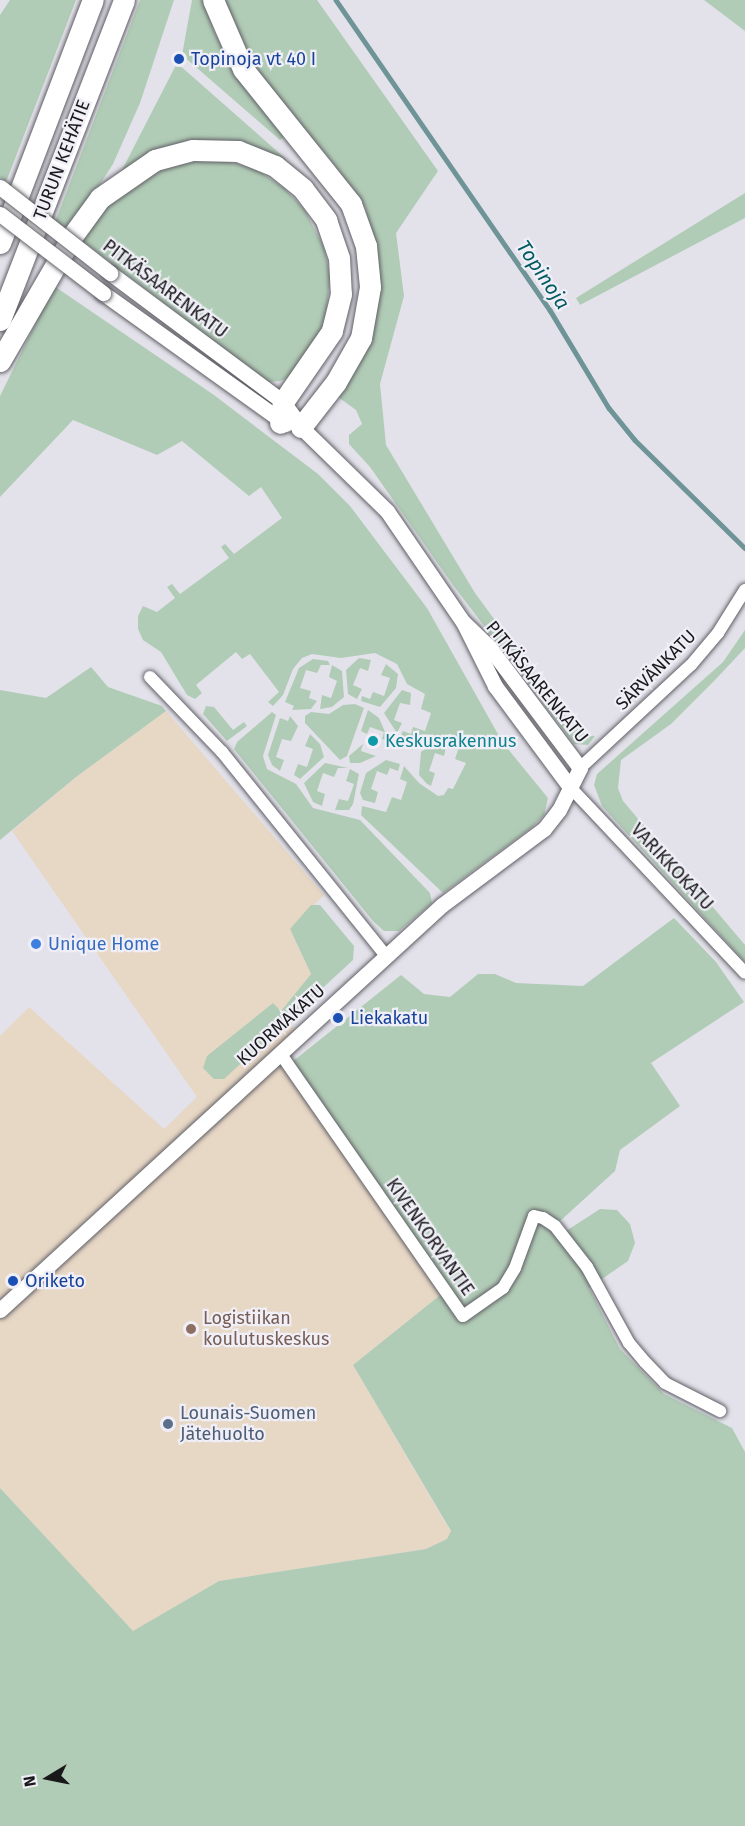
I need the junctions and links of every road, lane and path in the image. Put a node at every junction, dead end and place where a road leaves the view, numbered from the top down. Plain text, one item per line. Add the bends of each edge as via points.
1 (93, 0) edge
2 (124, 0) edge
3 (213, 0) edge
4 (0, 187) edge
5 (0, 214) edge
6 (0, 243) edge
7 (0, 320) edge
8 (0, 361) edge
9 (283, 402) junction
10 (291, 425) junction
11 (745, 590) edge
12 (463, 622) junction
13 (150, 677) dead end
14 (580, 768) junction
15 (570, 787) junction
16 (386, 956) junction
17 (745, 973) edge
18 (280, 1053) junction
19 (0, 1310) edge
20 (720, 1411) dead end

1 - 6 highway, TURUN KEHÄTIE
2 - 7 highway, TURUN KEHÄTIE
3 - 10 highway via 243,69 351,204 366,246 370,287 361,338 336,382
4 - 9 street, PITKÄSAARENKATU, bridge
5 - 10 street, PITKÄSAARENKATU, bridge via 103,293
8 - 9 highway via 73,235 100,198 155,160 193,150 238,151 275,166 303,189 326,220 339,258 340,294 332,331
9 - 10 highway
10 - 12 street, PITKÄSAARENKATU via 387,511
11 - 14 street, SÄRVÄNKATU via 718,633 691,665
12 - 14 street, PITKÄSAARENKATU via 489,647
12 - 15 street, PITKÄSAARENKATU via 495,686
13 - 16 street via 222,752
14 - 15 street, KUORMAKATU
15 - 16 street, KUORMAKATU via 560,810 544,829 442,905
15 - 17 street, VARIKKOKATU
16 - 18 street, KUORMAKATU
18 - 19 street, KUORMAKATU
18 - 20 street, KIVENKORVANTIE via 463,1316 503,1288 515,1268 534,1216 543,1218 555,1226 587,1267 629,1342 645,1362 665,1383

